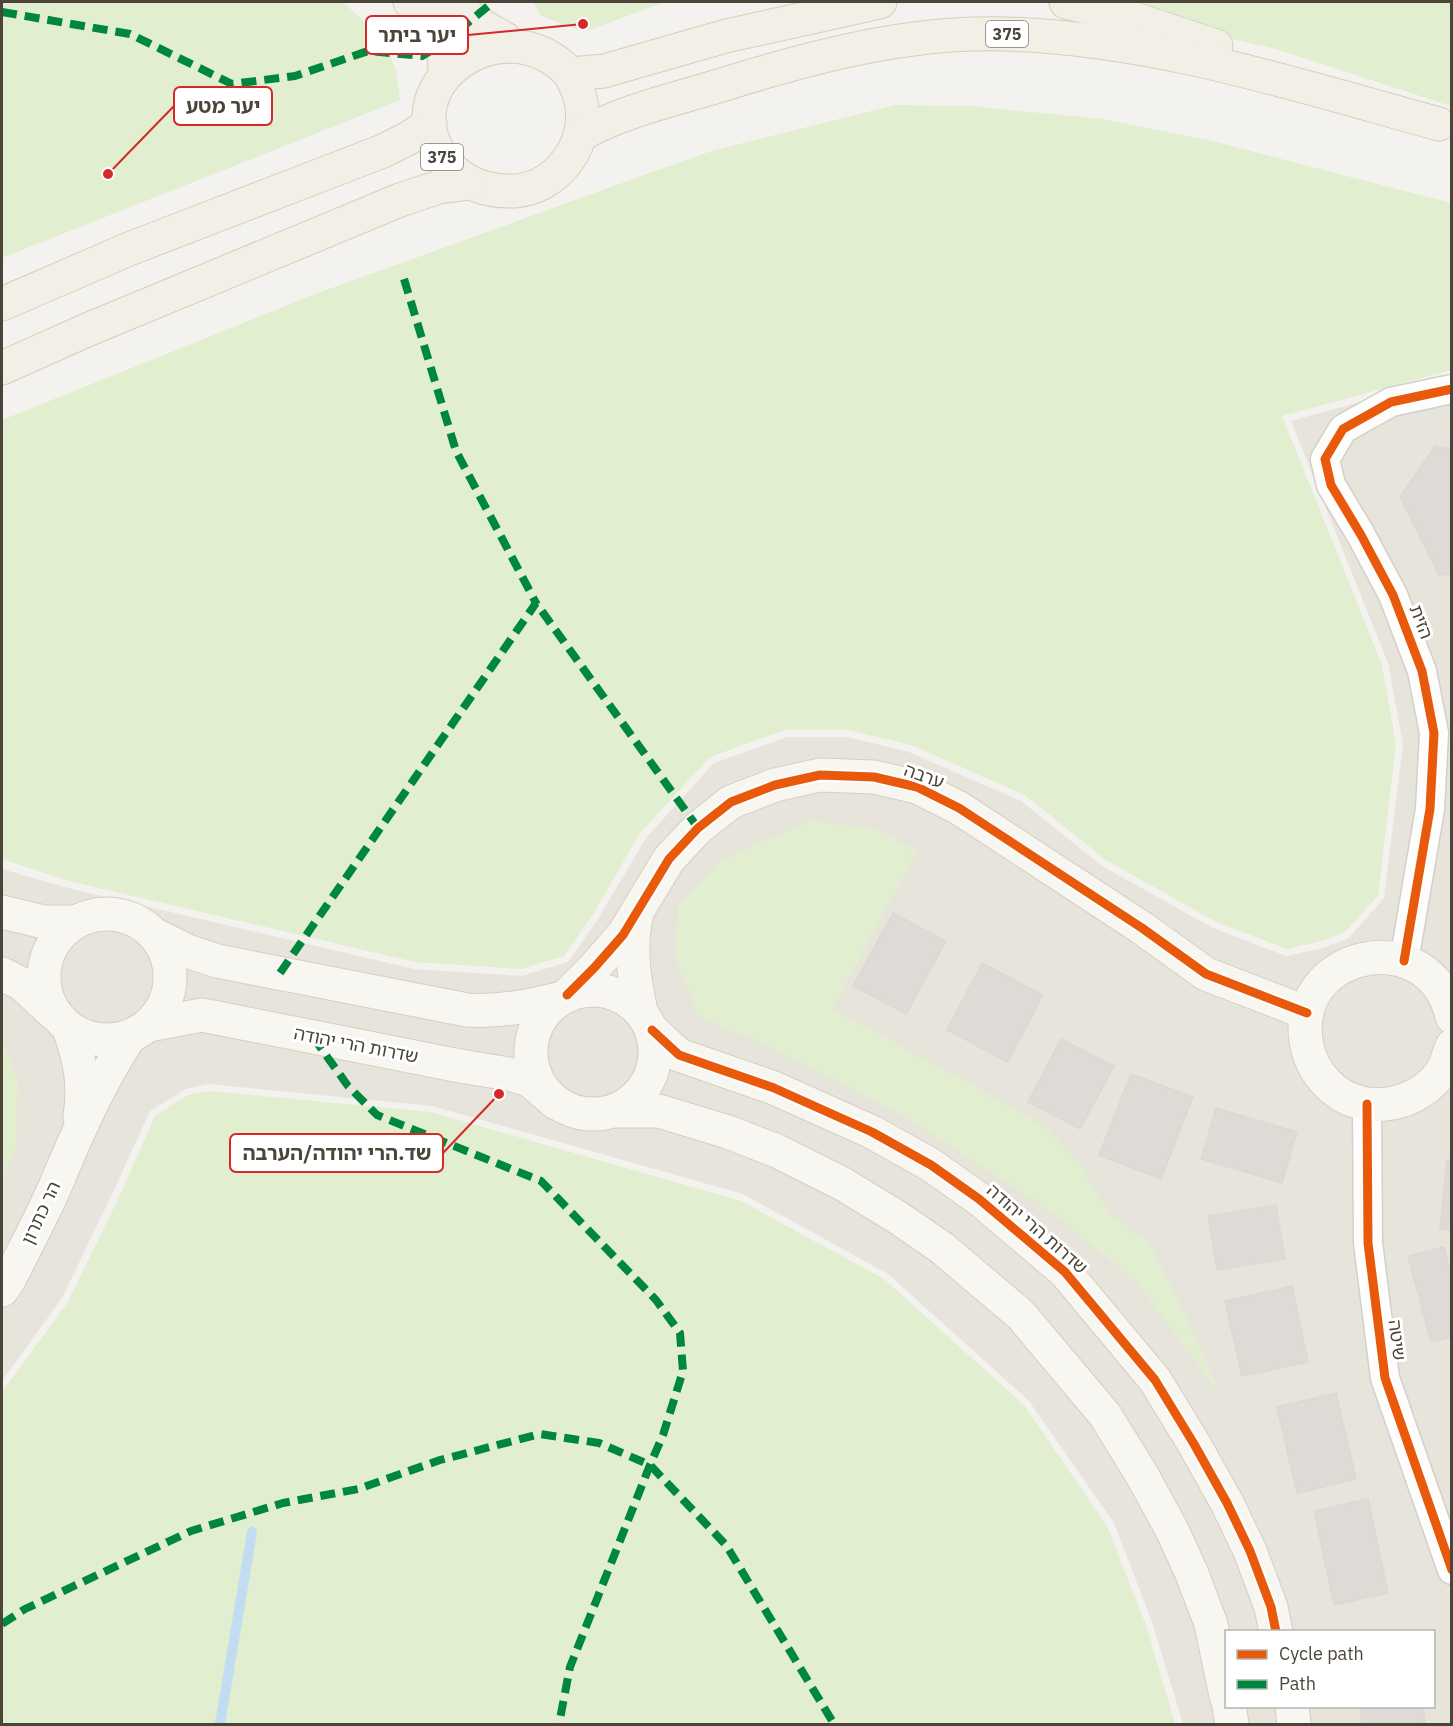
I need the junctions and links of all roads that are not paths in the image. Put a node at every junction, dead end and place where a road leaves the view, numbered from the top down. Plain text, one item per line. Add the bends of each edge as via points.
1 (410, 2) edge
2 (451, 2) edge
3 (880, 2) edge
4 (1065, 2) edge
5 (505, 39) junction
6 (445, 71) junction
7 (570, 74) junction
8 (430, 124) junction
9 (1445, 126) edge
10 (580, 135) junction
11 (471, 183) junction
12 (2, 304) edge
13 (2, 368) edge
14 (1452, 389) edge
15 (638, 908) junction
16 (2, 912) edge
17 (75, 922) junction
18 (155, 935) junction
19 (1404, 961) junction
20 (2, 974) edge
21 (565, 997) junction
22 (1307, 1013) junction
23 (1452, 1017) edge
24 (647, 1020) junction
25 (61, 1021) junction
26 (139, 1031) junction
27 (1452, 1046) edge
28 (556, 1103) junction
29 (1367, 1104) junction
30 (616, 1111) junction
31 (77, 1134) junction
32 (2, 1290) edge
33 (1452, 1570) edge
34 (1276, 1630) edge
35 (1225, 1687) edge
36 (1229, 1708) edge
37 (1292, 1708) edge
38 (1232, 1725) edge
39 (1294, 1725) edge

1 - 6 main road via 437,31
2 - 5 main road
3 - 7 main road via 726,36 604,71
4 - 9 main road, 375 via 1135,19
5 - 6 main road, 375 via 469,49
5 - 7 main road, 375 via 543,48
6 - 8 main road, 375 via 434,93
7 - 10 main road, 375 via 583,110
8 - 11 main road, 375 via 443,159
8 - 12 main road, 375 via 383,151 129,249
9 - 10 main road, 375 via 1266,76 1148,50 1004,34 944,36 868,46 807,60 640,111
10 - 11 main road, 375 via 562,167 542,182 507,191
11 - 13 main road, 375 via 439,187 400,200
14 - 19 street, הזית via 1391,402 1343,429 1325,459 1331,485 1393,595 1422,671 1434,733 1430,809
15 - 21 street, ערבה via 622,935
15 - 22 street, ערבה via 669,859 698,828 731,802 775,785 820,775 874,777 917,787 959,808 1206,974
15 - 24 street, ערבה via 633,950 636,987
16 - 17 street via 44,922
17 - 18 street via 96,914 118,914 139,922
17 - 25 street via 49,949 43,970 45,993
18 - 21 street via 217,961 467,1010 523,1008
18 - 26 street via 166,954 171,976 167,998
19 - 22 street via 1380,957 1355,960 1333,972 1317,990
19 - 23 street via 1423,970 1438,986
20 - 25 street via 22,984
21 - 24 street via 583,990 605,990 625,998
21 - 28 street via 541,1018 531,1046 532,1067 541,1087
22 - 29 street via 1305,1037 1315,1068 1324,1081 1344,1096
24 - 30 street via 656,1051 653,1073 635,1099
24 - 34 street, שדרות הרי יהודה via 680,1055 774,1088 873,1132 931,1165 988,1206 1065,1272 1155,1380 1194,1444 1250,1551
25 - 26 street via 86,1038 108,1041
25 - 31 street, הר כתרון via 79,1059 83,1096
26 - 28 street, שדרות הרי יהודה via 202,1015 509,1074 529,1080
26 - 31 street, הר כתרון via 112,1063
27 - 29 street via 1444,1067 1430,1085 1411,1098 1390,1104
28 - 30 street via 573,1112 595,1115
29 - 33 street, שיטה via 1368,1243 1385,1378
30 - 35 street via 659,1111 728,1132 841,1183 942,1248 1021,1315 1105,1415 1142,1475 1192,1574 1211,1624
31 - 32 street, הר כתרון
36 - 38 street
37 - 39 street

